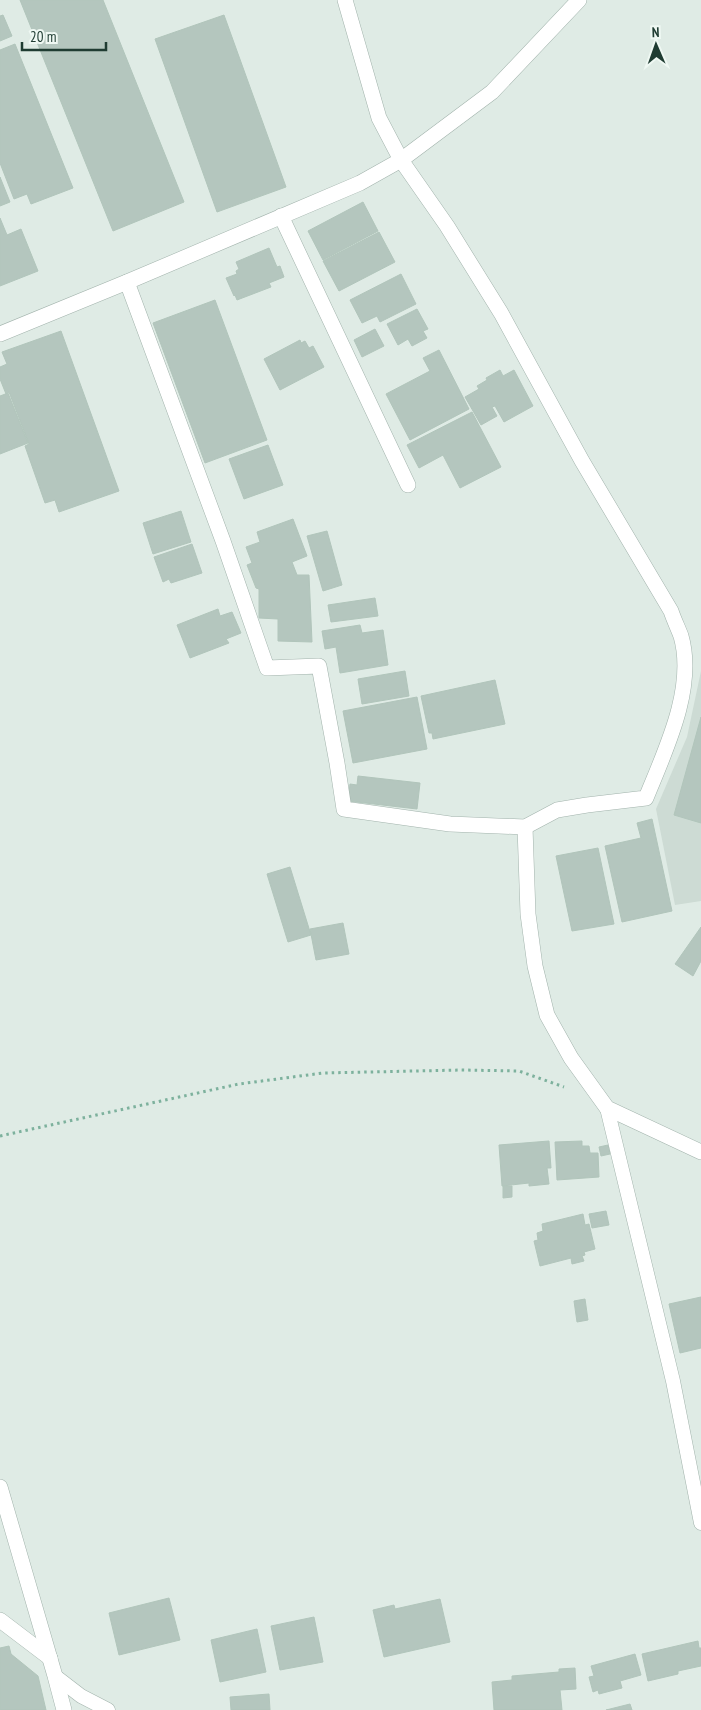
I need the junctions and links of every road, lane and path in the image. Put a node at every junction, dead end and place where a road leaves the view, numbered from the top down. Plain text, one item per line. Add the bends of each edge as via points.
1 (345, 0) edge
2 (579, 0) edge
3 (401, 160) junction
4 (281, 216) junction
5 (127, 282) junction
6 (0, 334) edge
7 (408, 485) dead end
8 (525, 827) junction
9 (569, 1089) dead end
10 (607, 1108) junction
11 (0, 1136) edge
12 (701, 1152) edge
13 (0, 1487) edge
14 (701, 1523) edge
15 (0, 1620) edge
16 (50, 1658) junction
17 (55, 1676) junction
18 (64, 1710) edge
19 (108, 1710) edge

1 - 3 street via 379,118
2 - 3 street via 492,92
3 - 4 street via 360,183
3 - 8 street via 501,313 582,461 671,612 681,638 685,667 680,706 671,739 646,798 557,810
4 - 5 street
4 - 7 street
5 - 6 street
5 - 8 street via 267,668 319,666 344,809 450,824
8 - 10 street via 528,914 534,966 547,1015 571,1058
9 - 11 path via 519,1071 324,1073 239,1084
10 - 12 street
10 - 14 lane via 673,1380
13 - 16 street
15 - 16 street
16 - 17 street
17 - 18 street
17 - 19 lane via 81,1696

